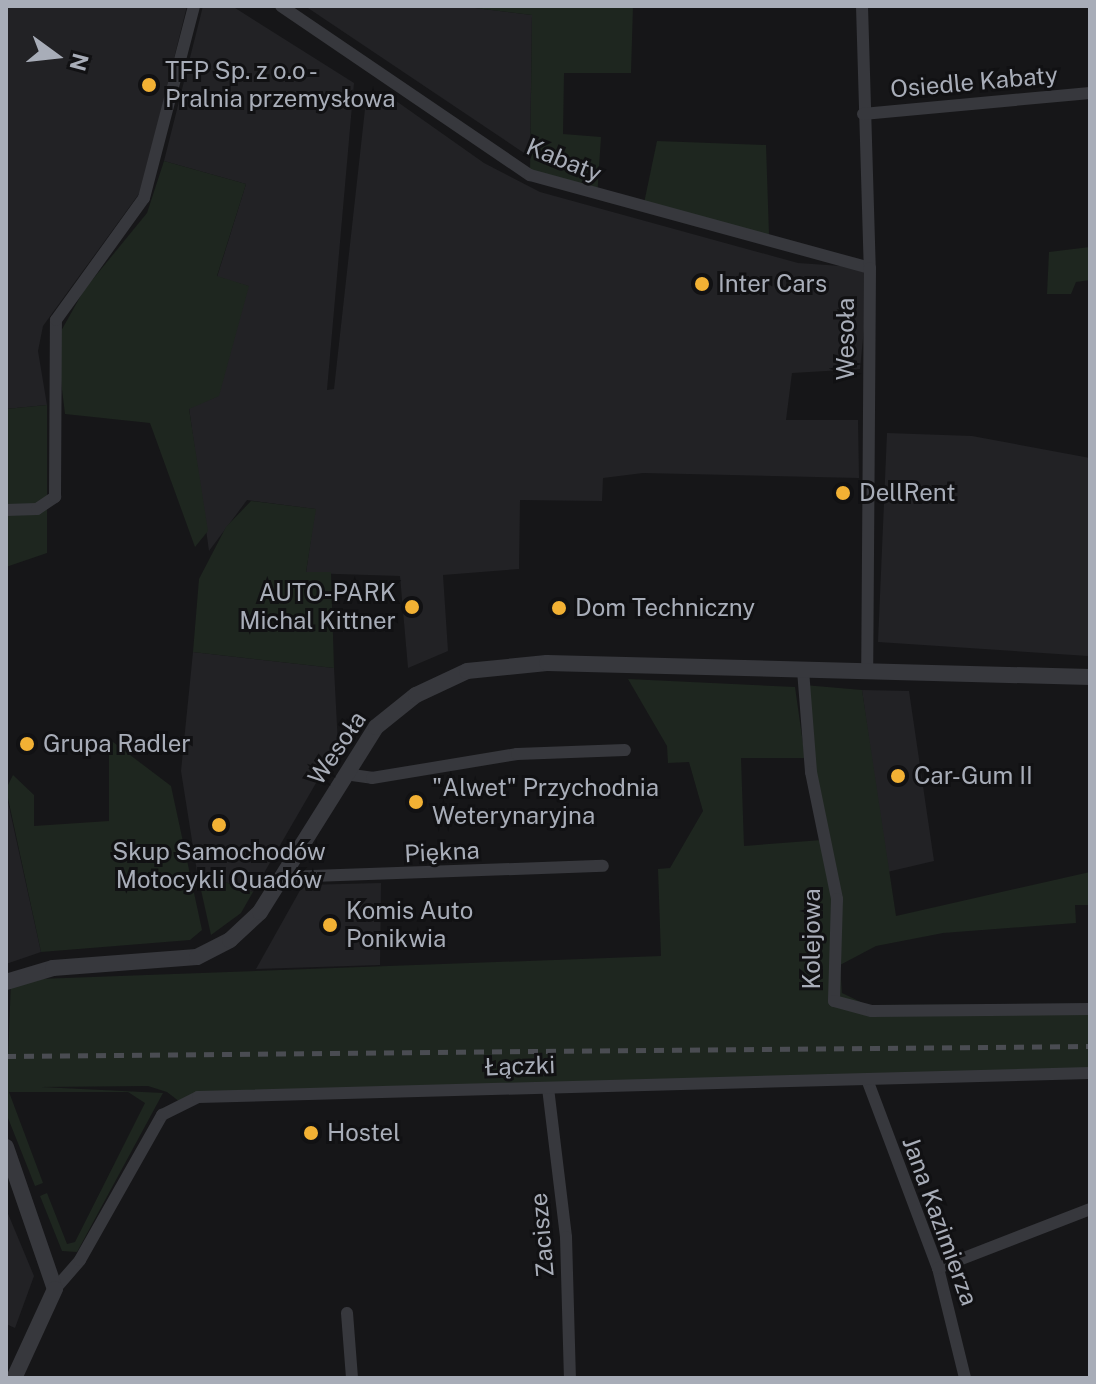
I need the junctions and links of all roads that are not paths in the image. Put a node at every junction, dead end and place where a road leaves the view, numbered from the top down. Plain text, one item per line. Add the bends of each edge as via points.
1 (194, 6) edge
2 (281, 6) edge
3 (862, 6) edge
4 (1090, 93) edge
5 (863, 114) junction
6 (870, 268) junction
7 (6, 510) edge
8 (803, 670) junction
9 (867, 672) junction
10 (1090, 677) edge
11 (625, 750) dead end
12 (345, 774) junction
13 (603, 866) dead end
14 (284, 877) junction
15 (6, 982) edge
16 (1090, 1009) edge
17 (1090, 1073) edge
18 (868, 1082) junction
19 (548, 1088) junction
20 (6, 1147) edge
21 (1090, 1209) edge
22 (938, 1268) junction
23 (55, 1289) junction
24 (347, 1313) dead end
25 (14, 1378) edge
26 (352, 1378) edge
27 (570, 1378) edge
28 (965, 1378) edge

1 - 7 street via 144,198 56,320 55,497 37,509
2 - 6 street, Kabaty via 530,175
3 - 5 street, Wesoła
4 - 5 street, Osiedle Kabaty
5 - 6 street, Wesoła
6 - 9 street, Wesoła
8 - 9 street, Wesoła
8 - 12 street, Wesoła via 482,667 400,706
8 - 16 street, Kolejowa via 811,772 837,899 834,1001 872,1011
9 - 10 street, Wesoła
11 - 12 street via 517,754 372,778
12 - 14 street, Wesoła
13 - 14 street, Piękna
14 - 15 street, Wesoła via 245,929 216,950 179,959 53,968
17 - 18 street, Łączki
18 - 19 street, Łączki
18 - 22 street, Jana Kazimierza
19 - 23 street, Łączki via 180,1102 150,1133 78,1264
19 - 27 street, Zacisze via 566,1237
20 - 23 street
21 - 22 street
22 - 28 street, Jana Kazimierza
23 - 25 street
24 - 26 street

